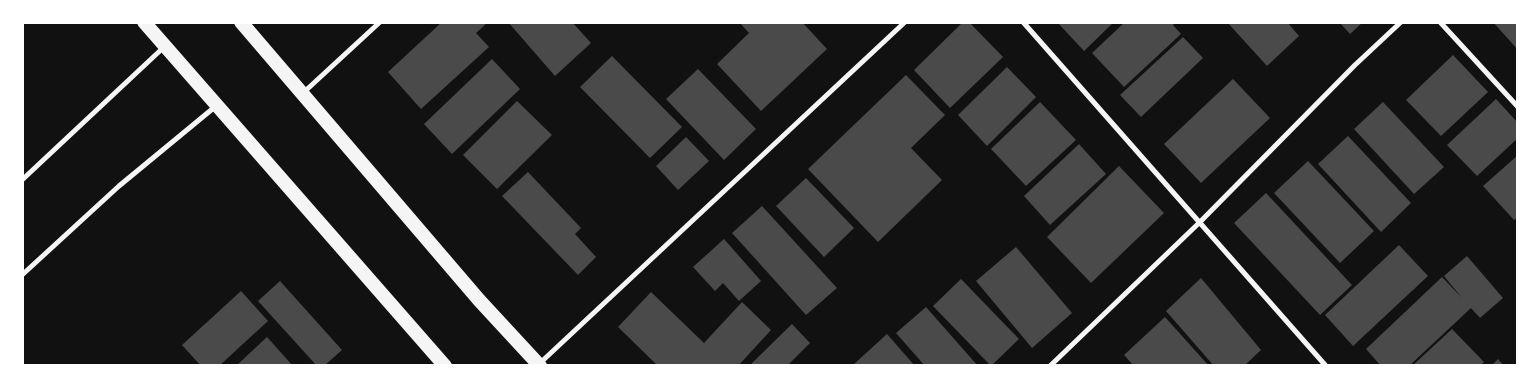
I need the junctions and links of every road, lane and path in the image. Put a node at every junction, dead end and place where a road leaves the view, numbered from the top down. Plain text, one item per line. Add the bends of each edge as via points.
1 (144, 22) edge
2 (241, 22) edge
3 (380, 22) edge
4 (905, 22) edge
5 (1023, 22) edge
6 (1401, 22) edge
7 (1440, 22) edge
8 (165, 46) junction
9 (302, 93) junction
10 (217, 106) junction
11 (1518, 107) edge
12 (22, 180) edge
13 (1200, 222) junction
14 (22, 275) edge
15 (539, 365) edge
16 (445, 366) edge
17 (1050, 366) edge
18 (1326, 366) edge

1 - 8 highway
2 - 9 highway
3 - 9 street
4 - 15 street
5 - 13 street
6 - 13 street
7 - 11 street
8 - 10 highway
8 - 12 street
9 - 15 highway via 479,300
10 - 14 street via 120,186
10 - 16 highway
13 - 17 street
13 - 18 street

